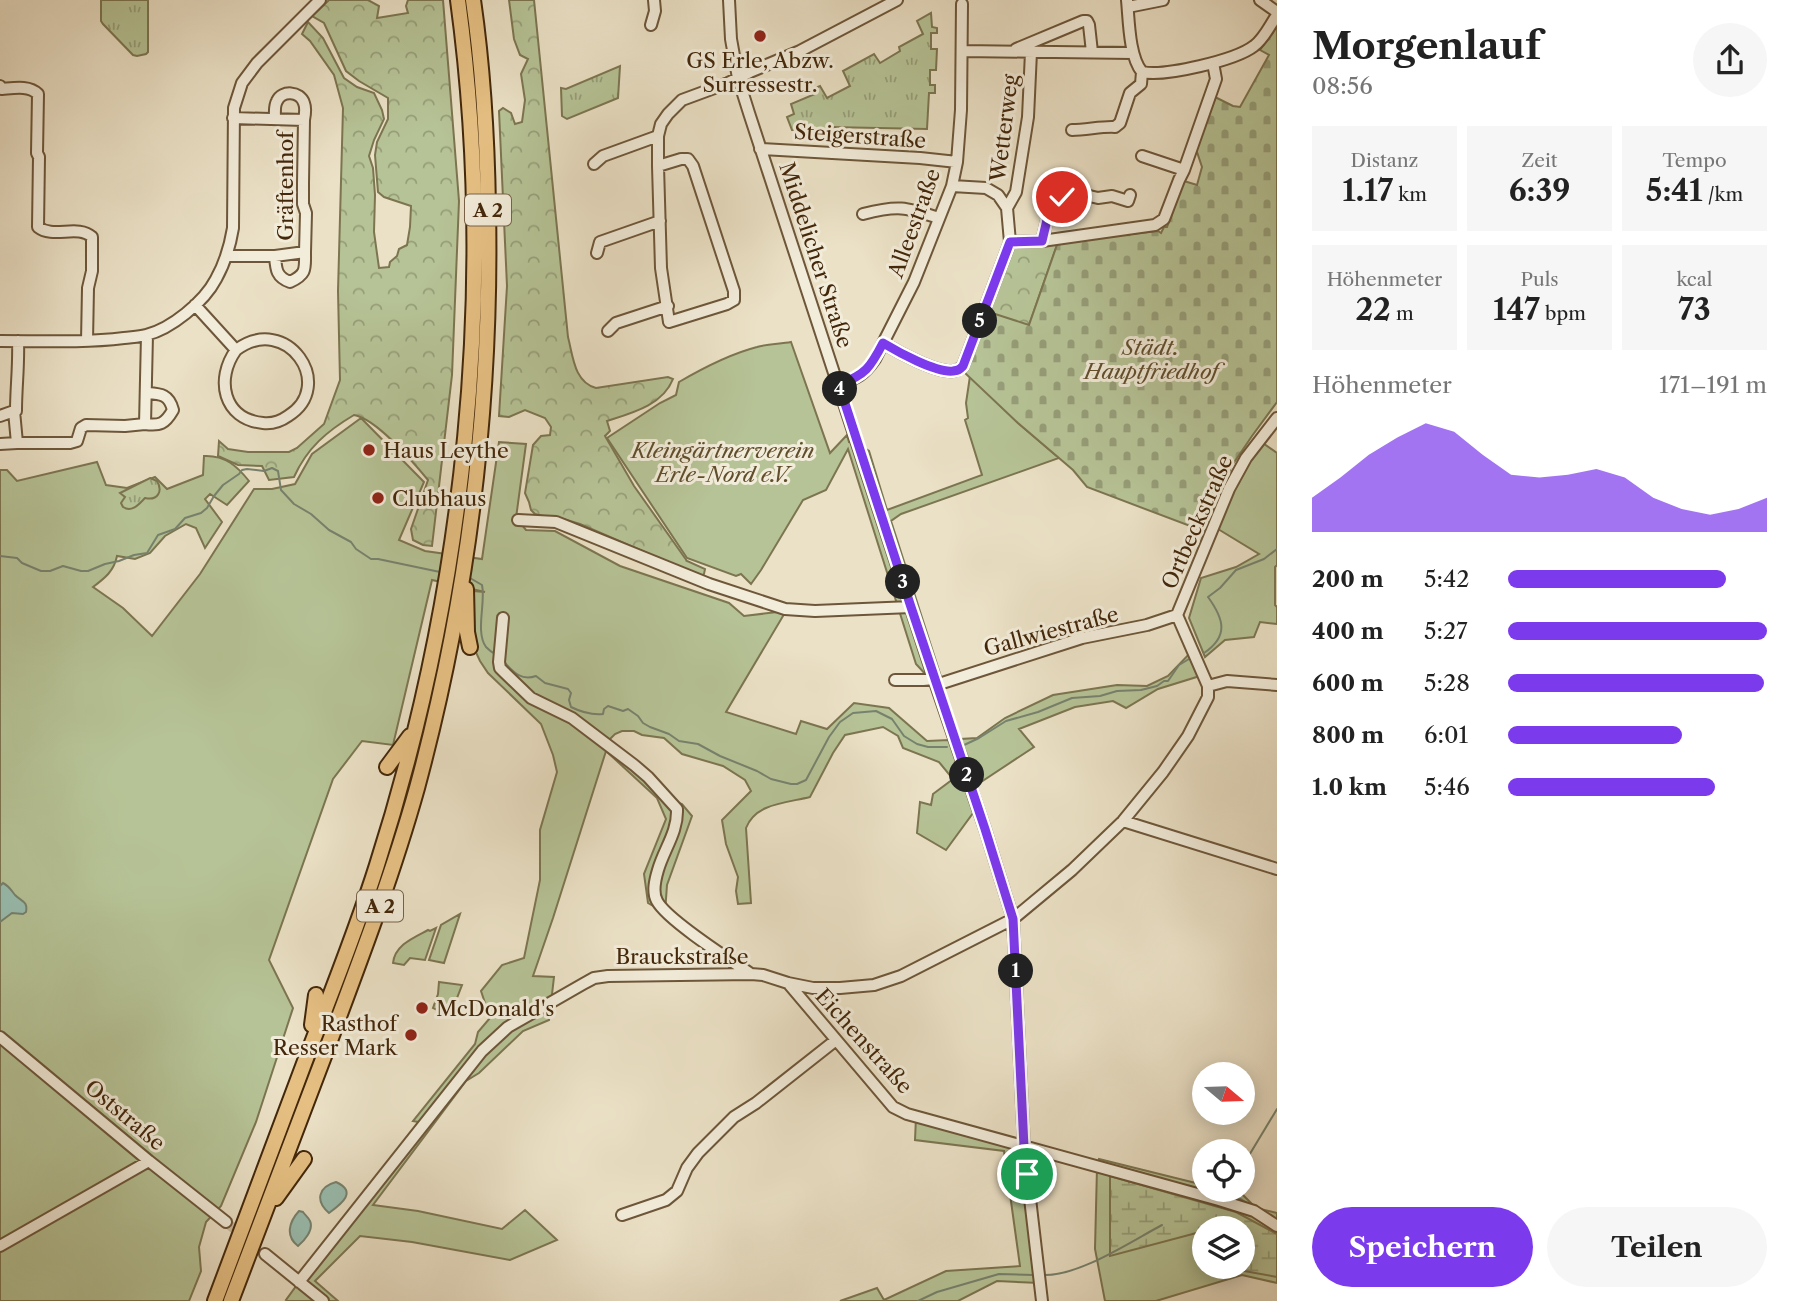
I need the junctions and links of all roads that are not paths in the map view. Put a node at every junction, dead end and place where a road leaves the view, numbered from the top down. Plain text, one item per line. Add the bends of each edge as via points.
1 (320, 0) edge
2 (458, 0) edge
3 (473, 0) edge
4 (654, 0) edge
5 (729, 0) edge
6 (897, 0) edge
7 (1163, 0) edge
8 (1260, 0) edge
9 (962, 4) dead end
10 (1127, 4) edge
11 (1277, 13) edge
12 (652, 25) dead end
13 (963, 51) junction
14 (1010, 51) junction
15 (1031, 52) junction
16 (1092, 52) junction
17 (1133, 53) junction
18 (1213, 63) junction
19 (1142, 72) junction
20 (738, 78) junction
21 (0, 86) edge
22 (233, 118) junction
23 (275, 118) junction
24 (304, 120) junction
25 (1072, 130) dead end
26 (658, 136) junction
27 (760, 149) junction
28 (1142, 156) dead end
29 (957, 162) junction
30 (594, 164) dead end
31 (658, 166) junction
32 (1184, 170) junction
33 (952, 186) junction
34 (1130, 195) dead end
35 (1007, 208) junction
36 (863, 214) dead end
37 (939, 218) junction
38 (660, 221) junction
39 (1042, 241) junction
40 (1010, 242) junction
41 (305, 252) junction
42 (597, 253) dead end
43 (227, 256) junction
44 (275, 256) junction
45 (195, 305) junction
46 (668, 306) junction
47 (608, 331) dead end
48 (147, 335) junction
49 (0, 341) edge
50 (18, 341) junction
51 (88, 341) junction
52 (883, 343) junction
53 (236, 350) junction
54 (839, 385) junction
55 (146, 393) junction
56 (14, 411) junction
57 (0, 416) edge
58 (1277, 418) edge
59 (145, 424) junction
60 (17, 443) junction
61 (0, 444) edge
62 (518, 520) dead end
63 (463, 586) junction
64 (911, 607) junction
65 (1177, 615) junction
66 (503, 618) dead end
67 (470, 647) dead end
68 (895, 680) dead end
69 (929, 683) junction
70 (1277, 685) edge
71 (1208, 686) junction
72 (416, 726) junction
73 (387, 767) dead end
74 (1123, 821) junction
75 (1277, 869) edge
76 (1013, 919) junction
77 (751, 974) junction
78 (788, 983) junction
79 (316, 995) dead end
80 (0, 1037) edge
81 (836, 1040) junction
82 (306, 1060) junction
83 (1024, 1147) junction
84 (304, 1159) dead end
85 (149, 1161) junction
86 (622, 1215) dead end
87 (264, 1216) junction
88 (226, 1222) tunnel mouth
89 (1277, 1226) edge
90 (0, 1246) edge
91 (265, 1254) tunnel mouth
92 (299, 1282) junction
93 (215, 1301) edge
94 (231, 1301) edge
95 (323, 1301) edge
96 (1042, 1301) edge

1 - 22 street via 249,73 238,91
2 - 72 highway, A 2 via 472,181 474,301 451,547
3 - 63 highway, A 2 via 484,97 489,290 482,420
4 - 12 street
5 - 20 street, Middelicher Straße
6 - 20 street
7 - 10 street
8 - 11 street
9 - 13 street, Alleestraße
10 - 17 street
11 - 18 street via 1258,44
13 - 14 street, Wetterweg
13 - 29 street, Alleestraße
14 - 15 street, Wetterweg
14 - 16 street, Wetterweg via 1087,21
15 - 16 street, Wetterweg
15 - 35 street, Wetterweg via 1028,117 1016,192
16 - 17 street, Wetterweg
17 - 19 street
18 - 19 street
18 - 32 street via 1216,79
19 - 25 street via 1120,123
20 - 26 street via 682,100 661,124
20 - 27 street, Middelicher Straße
21 - 51 street via 28,88 38,94 38,228 85,232 92,237
22 - 23 street, Gräftenhof
22 - 43 street via 233,228
23 - 24 street, Gräftenhof
23 - 24 street, Gräftenhof via 279,97 293,93 304,103
24 - 41 street, Gräftenhof
26 - 30 street via 603,156
26 - 31 street
27 - 29 street, Steigerstraße
27 - 54 street, Middelicher Straße
28 - 32 street
29 - 33 street, Alleestraße
31 - 38 street
31 - 46 street via 688,159 693,166 734,291 734,300 727,304 669,322
32 - 39 street via 1164,219 1155,225
33 - 35 street, Wetterweg via 986,188
33 - 37 street, Alleestraße
34 - 39 street via 1128,201 1081,194 1055,199
35 - 40 street, Wetterweg
36 - 37 street via 899,207
37 - 52 street, Alleestraße
38 - 42 street via 600,242
38 - 46 street
39 - 40 street
40 - 52 street, Wetterweg via 959,370 951,372 921,362
41 - 44 street, Gräftenhof
41 - 44 street, Gräftenhof via 305,269 290,282 278,275
43 - 44 street, Gräftenhof
43 - 45 street via 215,281
45 - 48 street
45 - 53 street
46 - 47 street via 616,323
48 - 51 street
48 - 55 street
49 - 50 street
50 - 51 street
50 - 56 street
52 - 54 street, Alleestraße via 866,370
53 - 53 street via 226,366 224,384 237,412 265,424 292,415 308,385 305,366 292,349 263,339
54 - 64 street, Middelicher Straße
55 - 59 street
55 - 59 street via 162,395 171,401 173,410 168,420
56 - 57 street
56 - 60 street
58 - 65 street, Ortbeckstraße via 1228,489
59 - 60 street via 86,425 77,441 70,443
60 - 61 street
62 - 64 street via 556,522 709,584 785,608
63 - 67 highway
63 - 87 highway, A 2 via 432,730 392,870
64 - 69 street, Middelicher Straße
65 - 69 street, Gallwiestraße
65 - 71 street, Ortbeckstraße
66 - 77 street via 500,668 531,698 572,718 634,765 677,809 676,824 657,873 656,901 680,924
68 - 69 street
69 - 76 street, Middelicher Straße via 985,829
70 - 71 street via 1227,681
71 - 74 street, Brauckstraße via 1208,697 1188,736
72 - 73 highway
72 - 82 highway, A 2 via 377,865
74 - 75 street
74 - 76 street, Brauckstraße
76 - 78 street, Brauckstraße via 874,985 813,988
76 - 83 street, Middelicher Straße
77 - 78 street, Brauckstraße
77 - 92 street, Brauckstraße via 594,978 508,1027 482,1051
78 - 81 street, Eichenstraße
79 - 82 highway
80 - 85 street, Oststraße
81 - 83 street, Eichenstraße via 893,1107
81 - 86 street via 734,1116 698,1153 677,1191 666,1200
82 - 93 highway, A 2
83 - 89 street, Eichenstraße via 1219,1200 1254,1211
83 - 96 street, Middelicher Straße
84 - 87 highway
85 - 88 street, Oststraße
85 - 90 street
87 - 94 highway, A 2
91 - 92 street
92 - 95 street

